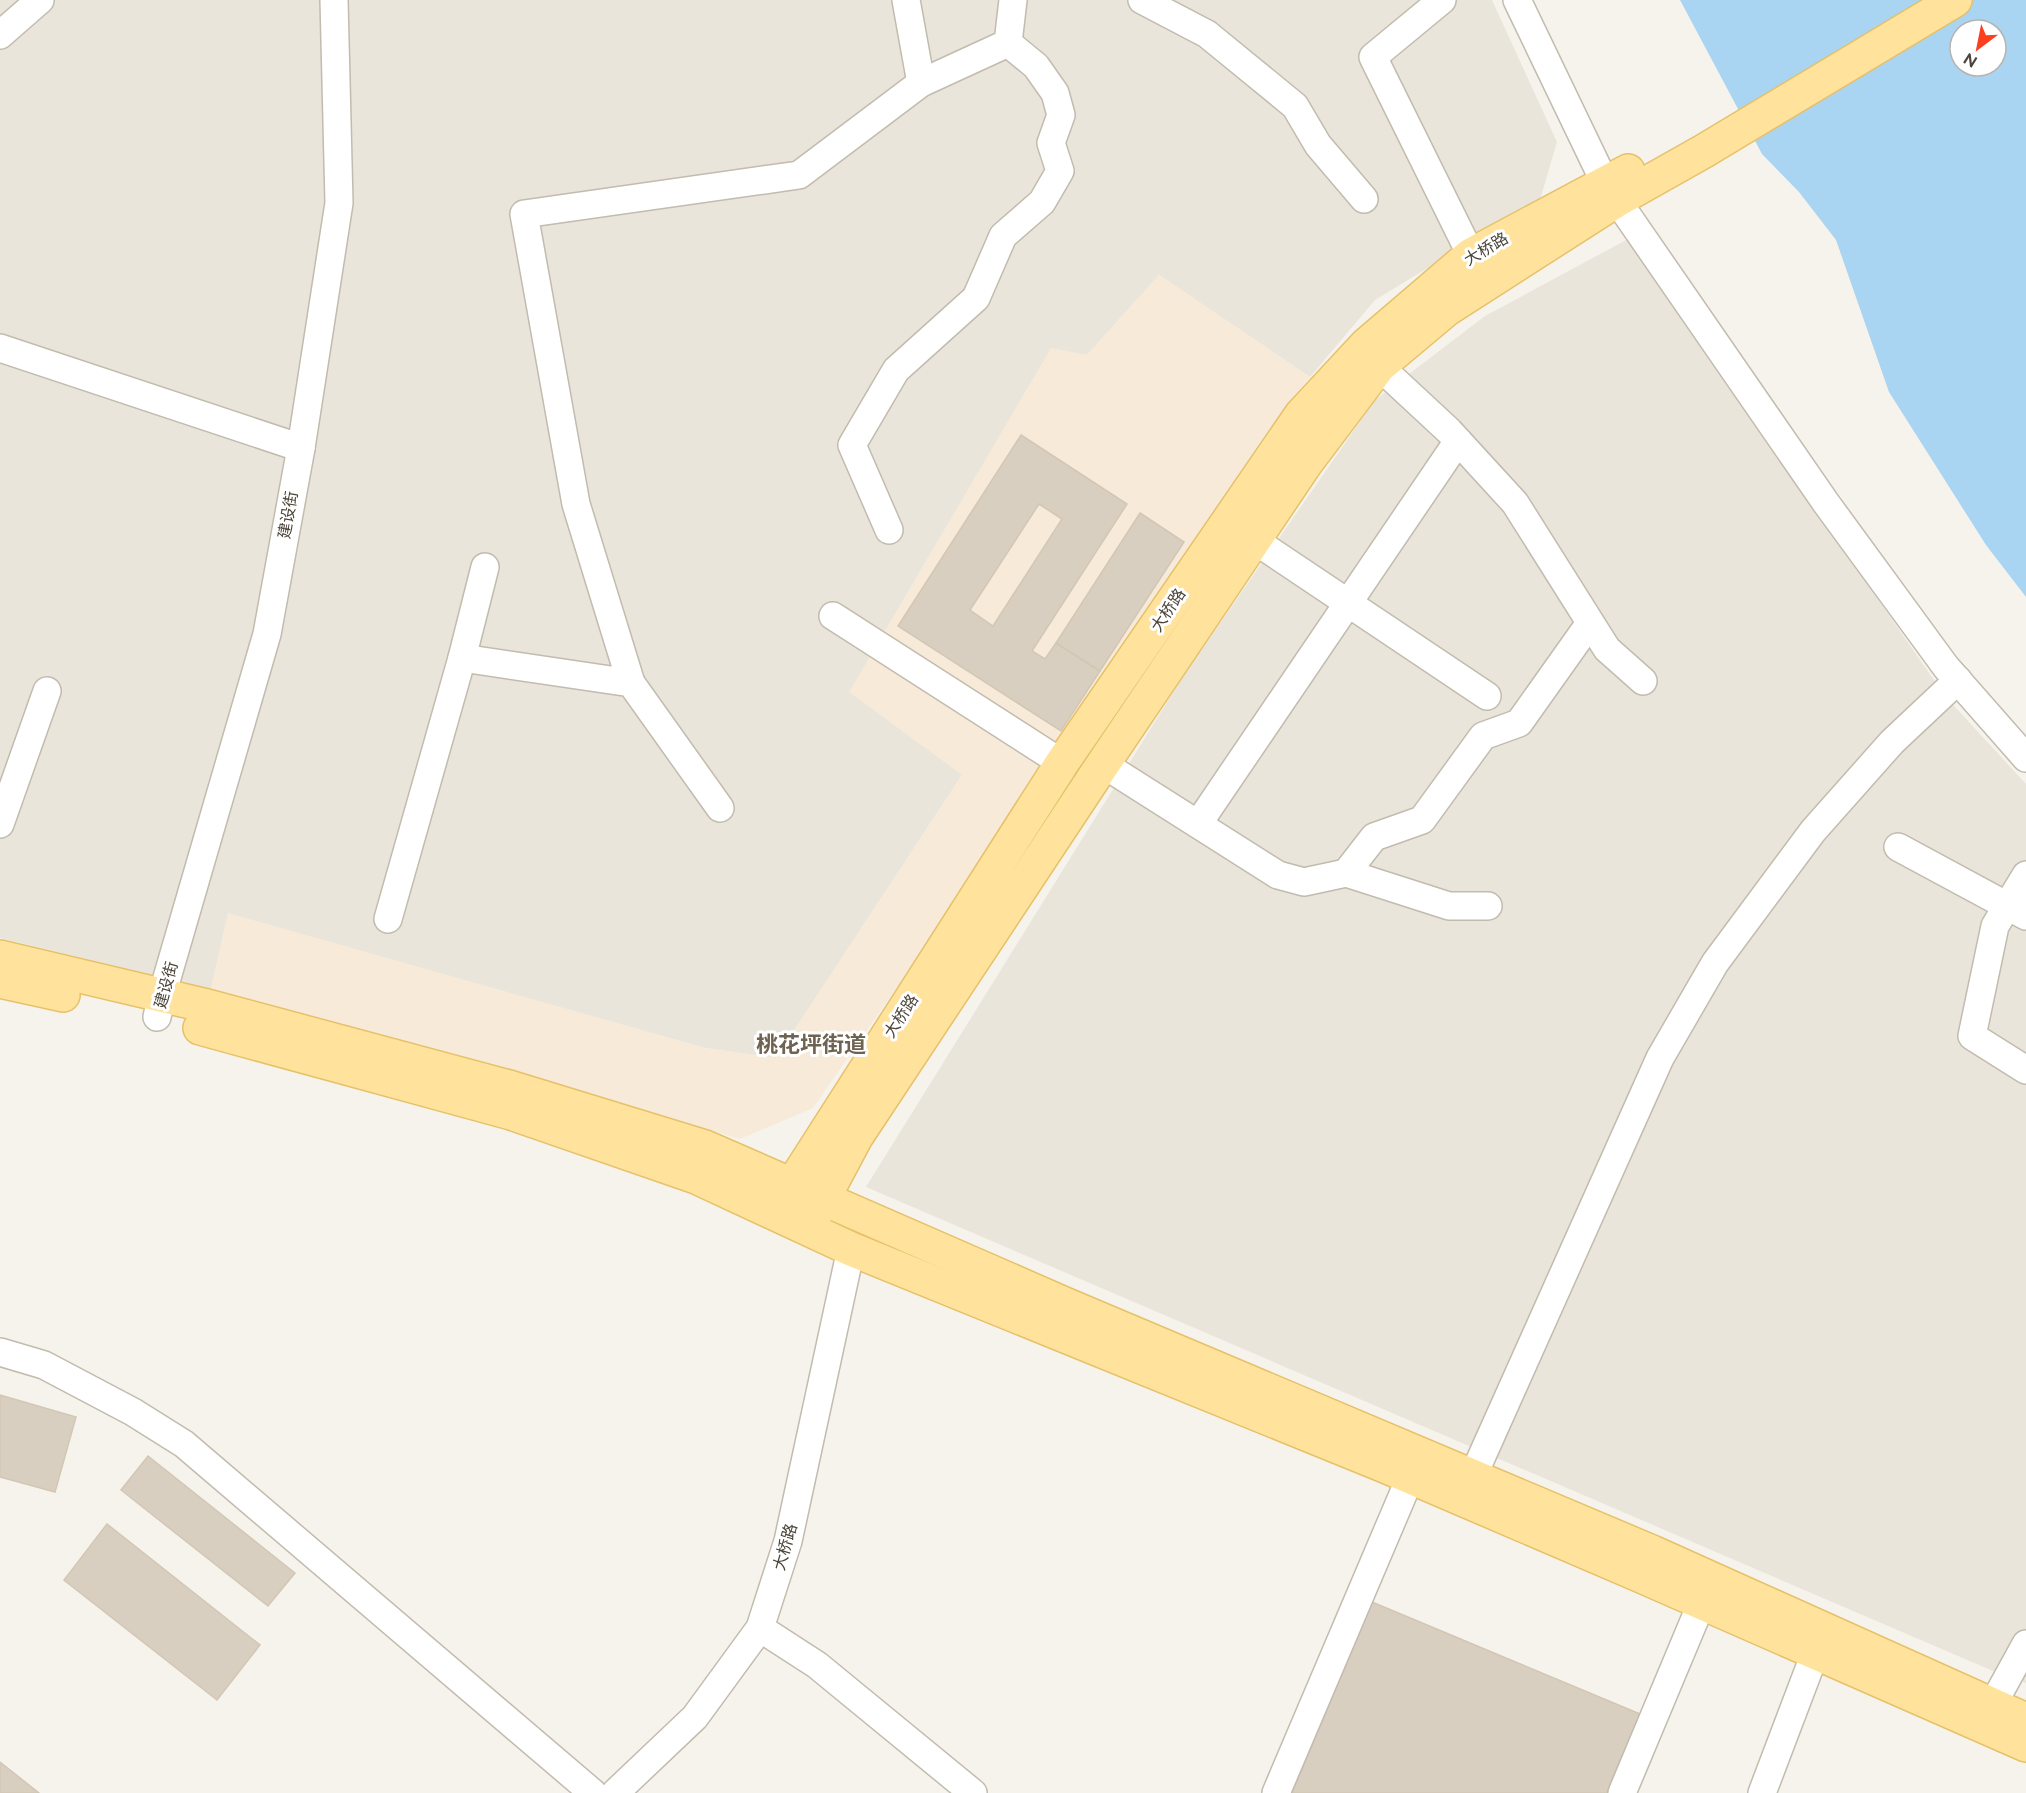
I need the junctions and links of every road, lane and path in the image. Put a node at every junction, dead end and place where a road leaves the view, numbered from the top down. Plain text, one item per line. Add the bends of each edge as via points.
1 (40, 0) edge
2 (334, 0) edge
3 (906, 0) edge
4 (1013, 0) edge
5 (1142, 0) edge
6 (1442, 0) edge
7 (1517, 0) edge
8 (1919, 0) edge
9 (1955, 0) edge
10 (0, 35) edge
11 (1008, 44) junction
12 (921, 83) junction
13 (1699, 144) junction
14 (1611, 191) junction
15 (1364, 199) dead end
16 (1472, 255) junction
17 (0, 348) edge
18 (1379, 366) junction
19 (1458, 441) junction
20 (301, 448) junction
21 (889, 530) dead end
22 (1254, 540) junction
23 (484, 567) dead end
24 (1349, 603) junction
25 (833, 616) dead end
26 (1590, 623) junction
27 (462, 658) junction
28 (1958, 680) junction
29 (1643, 681) dead end
30 (632, 683) junction
31 (47, 691) dead end
32 (1488, 696) dead end
33 (2026, 758) edge
34 (1062, 764) junction
35 (1103, 764) junction
36 (720, 808) dead end
37 (0, 824) edge
38 (1198, 824) junction
39 (1898, 847) dead end
40 (1346, 873) junction
41 (2026, 875) edge
42 (1488, 906) dead end
43 (2017, 911) edge
44 (388, 920) dead end
45 (0, 957) edge
46 (0, 981) edge
47 (160, 1006) junction
48 (2026, 1070) edge
49 (792, 1185) junction
50 (823, 1198) junction
51 (794, 1223) junction
52 (851, 1249) junction
53 (0, 1352) edge
54 (1410, 1478) junction
55 (1469, 1488) junction
56 (1702, 1602) junction
57 (760, 1628) junction
58 (1820, 1640) junction
59 (2026, 1644) edge
60 (1989, 1715) junction
61 (2026, 1720) edge
62 (2026, 1745) edge
63 (593, 1793) edge
64 (615, 1793) edge
65 (973, 1793) edge
66 (1276, 1793) edge
67 (1622, 1793) edge
68 (1762, 1793) edge

1 - 10 street
2 - 20 street, 建设街 via 339,203
3 - 12 street
4 - 11 street
5 - 15 street via 1208,34 1295,106 1318,145
6 - 16 street via 1373,57
7 - 14 street
8 - 13 main road
9 - 13 main road
11 - 12 street
11 - 21 street via 1036,66 1054,93 1061,115 1051,143 1060,171 1042,202 1003,236 976,298 896,370 852,445
12 - 30 street via 800,175 524,214 576,504
13 - 14 main road, 大桥路
14 - 16 main road, 大桥路
14 - 18 main road via 1447,309
14 - 28 street via 1826,503
16 - 34 main road, 大桥路 via 1366,345 1301,415
17 - 20 street
18 - 19 street
18 - 22 main road
19 - 24 street
19 - 26 street via 1515,503
20 - 47 street, 建设街 via 267,634
22 - 24 street
22 - 35 main road
23 - 27 street
24 - 32 street
24 - 38 street
25 - 34 street
26 - 29 street via 1607,649
26 - 40 street via 1519,723 1483,736 1422,820 1374,837
27 - 30 street
27 - 44 street
28 - 33 street
28 - 55 street via 1892,742 1813,831 1715,963 1660,1058
30 - 36 street
31 - 37 street
34 - 49 main road, 大桥路
35 - 38 street
35 - 50 main road via 856,1137
38 - 40 street via 1278,875 1304,882
39 - 43 street
40 - 42 street via 1449,906
41 - 43 street
43 - 48 street via 1995,926 1972,1036
45 - 47 main road
46 - 47 main road
47 - 49 main road via 509,1087 705,1148
47 - 51 main road via 196,1026 511,1113 696,1177
49 - 50 main road
49 - 51 main road, 大桥路
50 - 51 main road
50 - 55 main road
51 - 52 main road
52 - 54 main road
52 - 57 street, 大桥路 via 788,1541
53 - 63 street via 44,1365 184,1444
54 - 55 main road
54 - 66 street
55 - 56 main road
55 - 58 main road
56 - 58 main road
56 - 67 street
57 - 64 street, 大桥路 via 695,1717
57 - 65 street via 817,1665
58 - 60 main road
58 - 68 street
59 - 60 street
60 - 61 main road
60 - 62 main road

